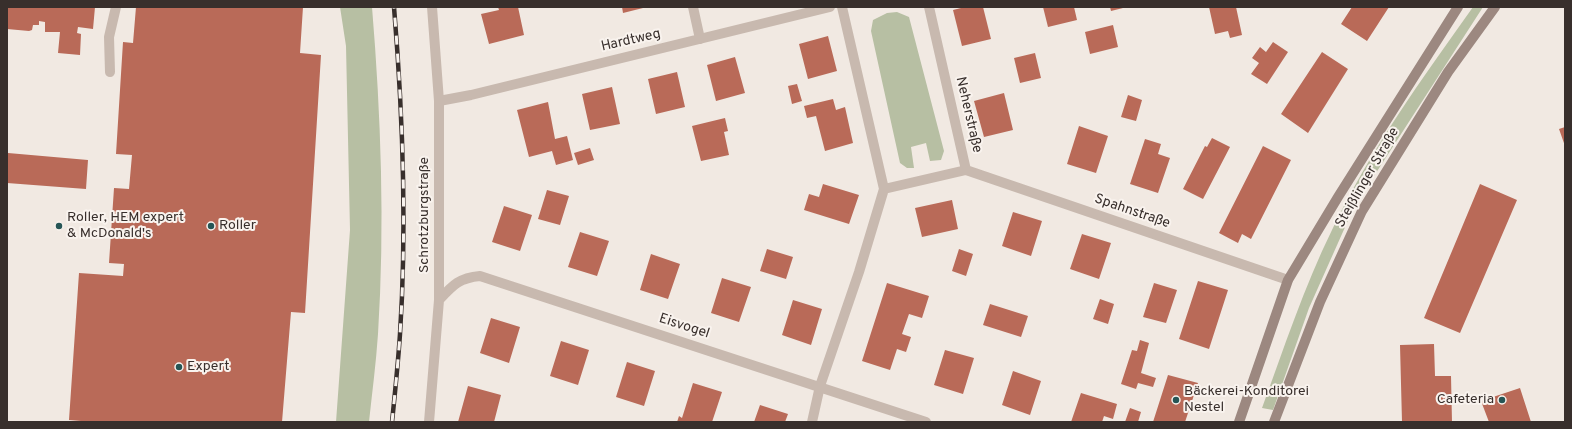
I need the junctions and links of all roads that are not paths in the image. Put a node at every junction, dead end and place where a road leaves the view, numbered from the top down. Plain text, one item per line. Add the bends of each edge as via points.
1 (116, 7) edge
2 (432, 7) edge
3 (693, 7) edge
4 (830, 7) edge
5 (842, 7) edge
6 (929, 7) edge
7 (1458, 7) edge
8 (1495, 7) edge
9 (700, 39) junction
10 (110, 72) dead end
11 (439, 101) junction
12 (966, 170) junction
13 (884, 189) junction
14 (1288, 280) junction
15 (439, 300) junction
16 (820, 386) junction
17 (429, 422) edge
18 (812, 422) edge
19 (926, 422) edge
20 (1239, 422) edge
21 (1274, 422) edge

1 - 10 street via 109,38
2 - 11 street, Schrotzburgstraße
3 - 9 street
4 - 9 street, Hardtweg
5 - 13 street
6 - 12 street, Neherstraße
7 - 14 street, Steißlinger Straße
8 - 21 street, Steißlinger Straße via 1448,72 1362,211 1320,302
9 - 11 street, Hardtweg
11 - 15 street, Schrotzburgstraße
12 - 13 street, Neherstraße
12 - 14 street, Spahnstraße
13 - 16 street
14 - 20 street, Steißlinger Straße
15 - 16 street, Eisvogel via 454,284 465,277 480,276
15 - 17 street, Schrotzburgstraße
16 - 18 street
16 - 19 street, Eisvogel

